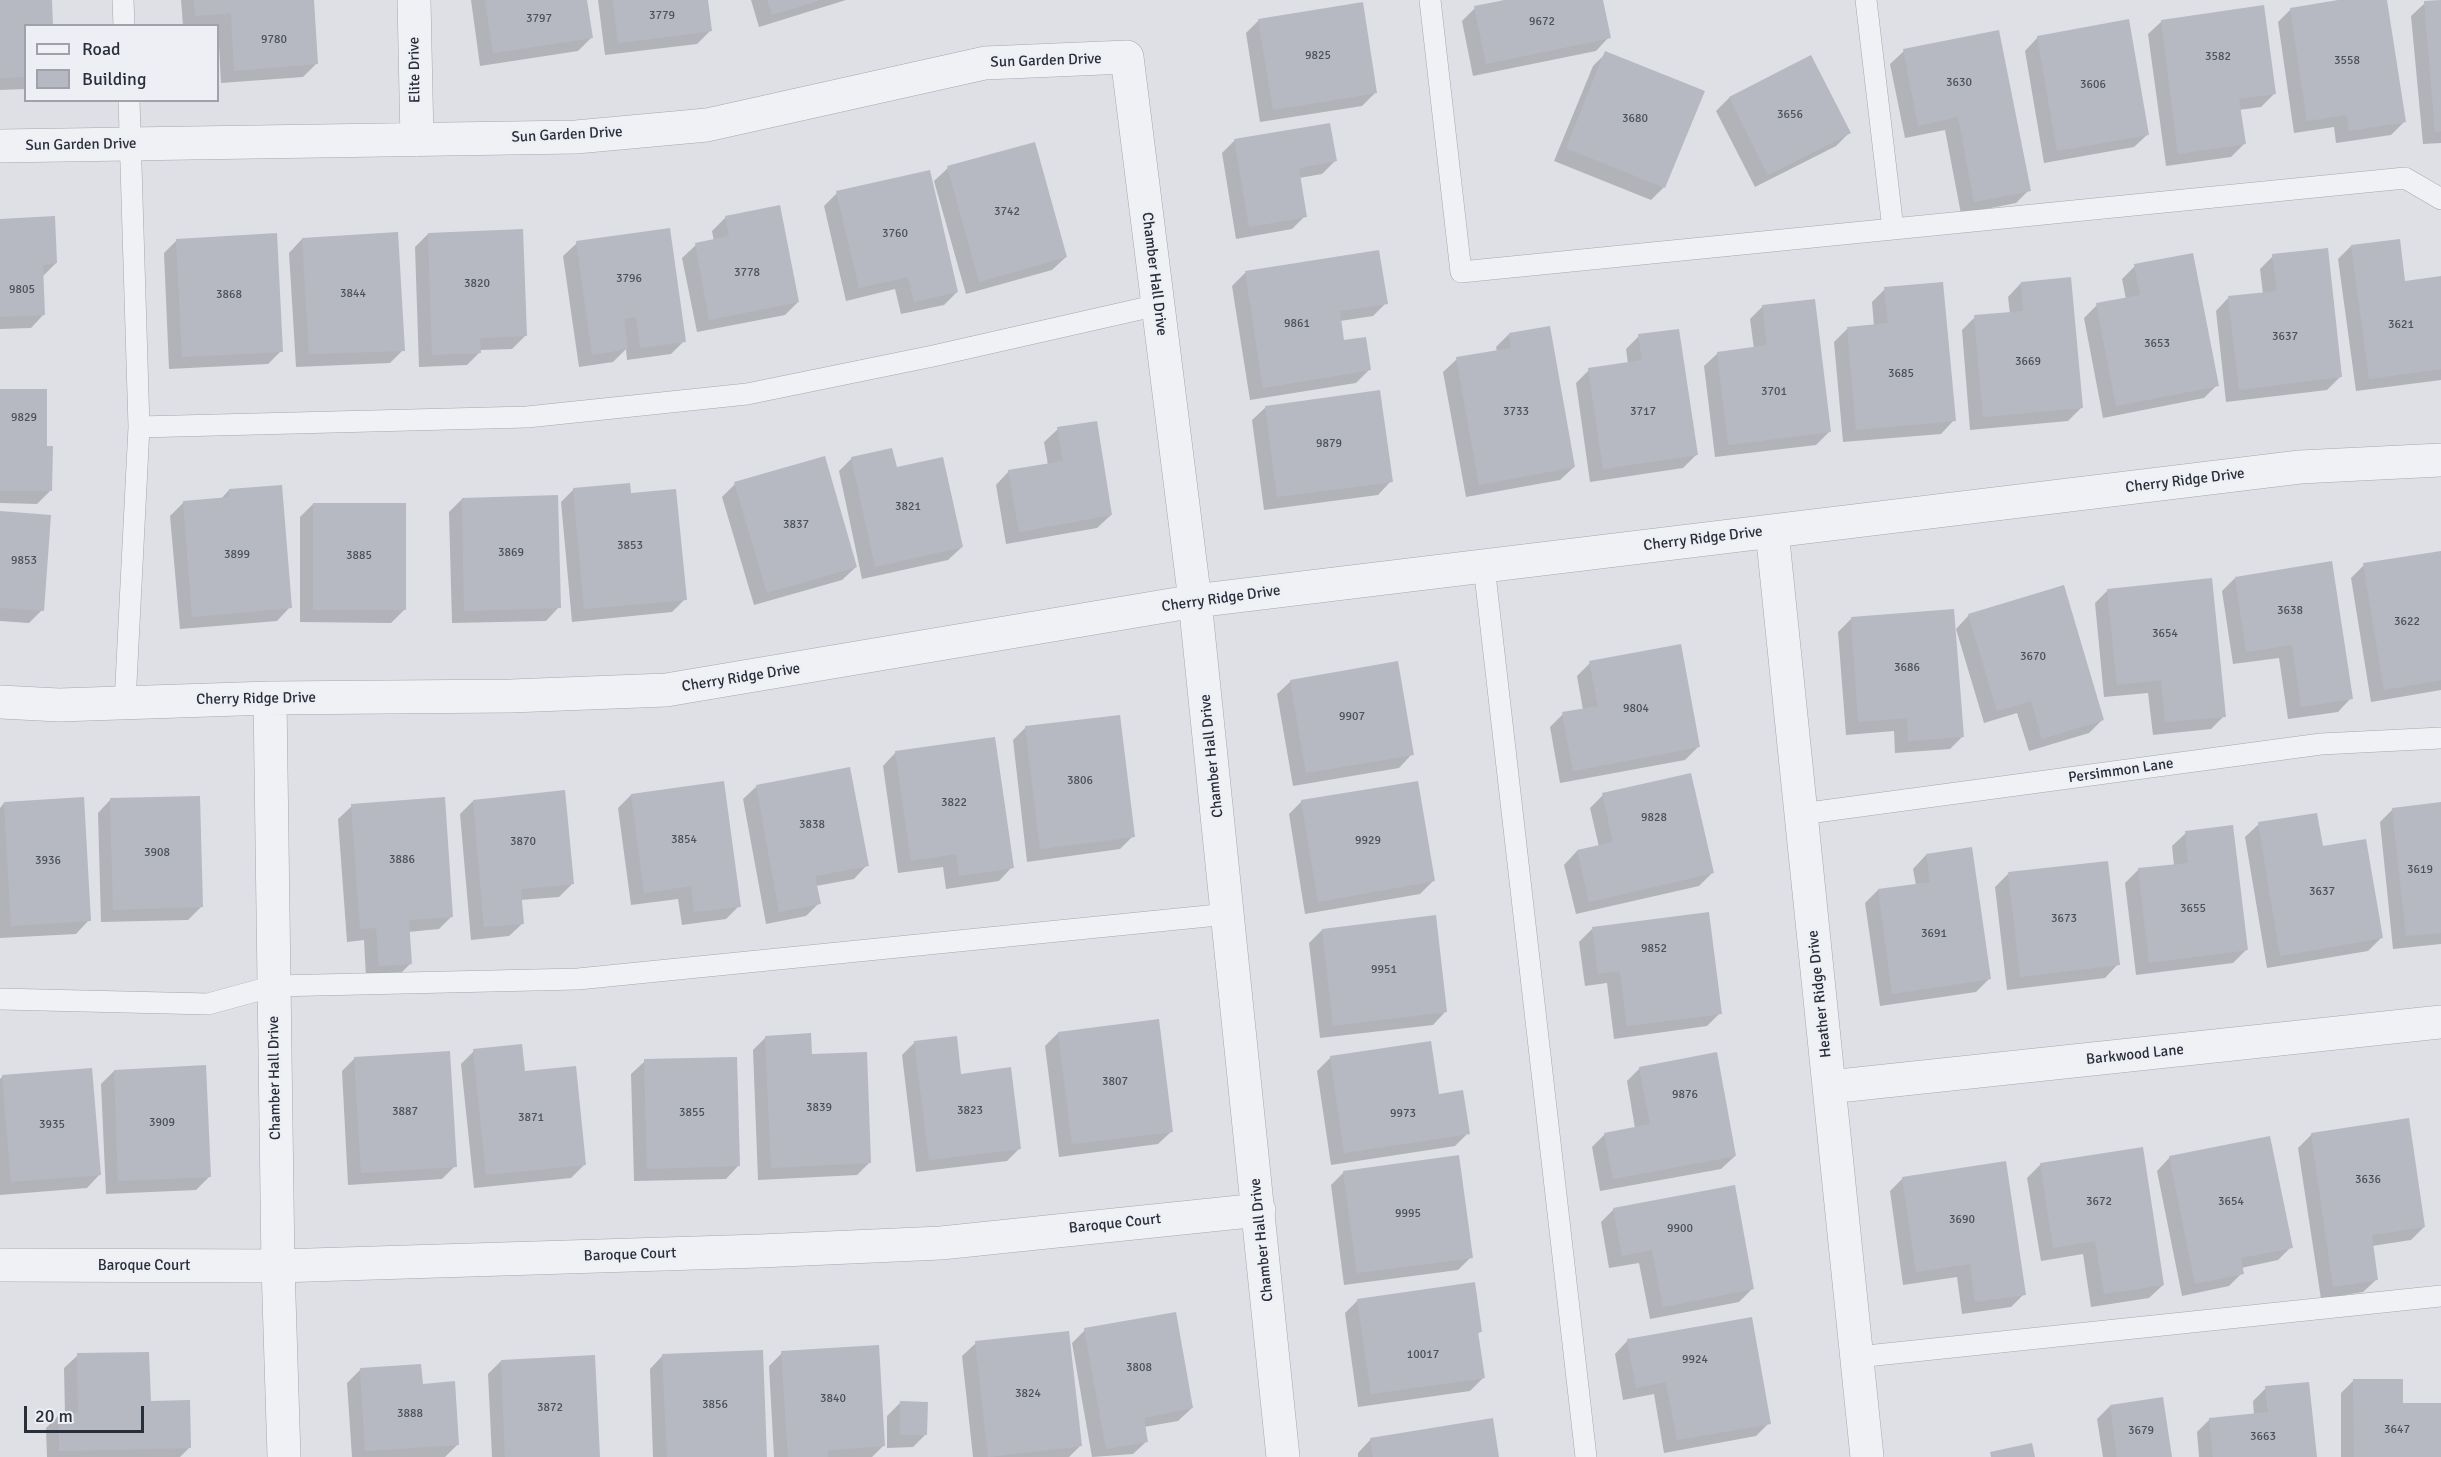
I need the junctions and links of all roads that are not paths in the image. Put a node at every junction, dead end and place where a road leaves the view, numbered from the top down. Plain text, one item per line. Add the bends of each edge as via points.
1 (123, 0) edge
2 (414, 0) edge
3 (1430, 0) edge
4 (1866, 0) edge
5 (124, 24) edge
6 (1127, 57) joint
7 (129, 102) edge
8 (417, 140) junction
9 (132, 144) junction
10 (0, 146) edge
11 (2441, 198) edge
12 (1893, 229) junction
13 (1158, 305) junction
14 (139, 427) junction
15 (2441, 460) edge
16 (1772, 531) junction
17 (1484, 566) junction
18 (1195, 601) junction
19 (270, 698) junction
20 (0, 702) edge
21 (125, 703) junction
22 (2441, 738) edge
23 (1801, 814) junction
24 (1228, 914) junction
25 (274, 986) junction
26 (0, 999) edge
27 (2441, 1022) edge
28 (1829, 1087) junction
29 (1258, 1210) junction
30 (0, 1265) edge
31 (278, 1266) junction
32 (2441, 1296) edge
33 (1857, 1358) junction
34 (284, 1457) edge
35 (1283, 1457) edge
36 (1586, 1457) edge
37 (1867, 1457) edge

1 - 5 lane
2 - 8 street, Elite Drive
3 - 12 lane via 1461,272
4 - 12 lane
6 - 8 street, Sun Garden Drive via 985,63 707,124 576,137
6 - 13 street, Chamber Hall Drive
7 - 9 lane
8 - 9 street, Sun Garden Drive
9 - 10 street, Sun Garden Drive
9 - 14 lane
11 - 12 lane via 2405,178
13 - 14 lane via 933,357 747,394 527,417
13 - 18 street, Chamber Hall Drive
14 - 21 lane
15 - 16 street, Cherry Ridge Drive via 2300,467
16 - 17 street, Cherry Ridge Drive
16 - 23 street, Heather Ridge Drive
17 - 18 street, Cherry Ridge Drive
17 - 36 lane
18 - 19 street, Cherry Ridge Drive via 666,690
18 - 24 street, Chamber Hall Drive
19 - 21 street, Cherry Ridge Drive
19 - 25 street, Chamber Hall Drive
20 - 21 street, Cherry Ridge Drive
22 - 23 lane, Persimmon Lane via 2320,744
23 - 28 street, Heather Ridge Drive
24 - 25 lane via 578,979
24 - 29 street, Chamber Hall Drive
25 - 26 lane via 208,1004
25 - 31 street, Chamber Hall Drive
27 - 28 street, Barkwood Lane
28 - 33 street, Heather Ridge Drive
29 - 31 street, Baroque Court via 941,1243
29 - 35 street, Chamber Hall Drive
30 - 31 street, Baroque Court
31 - 34 street, Chamber Hall Drive
32 - 33 lane
33 - 37 street, Heather Ridge Drive

